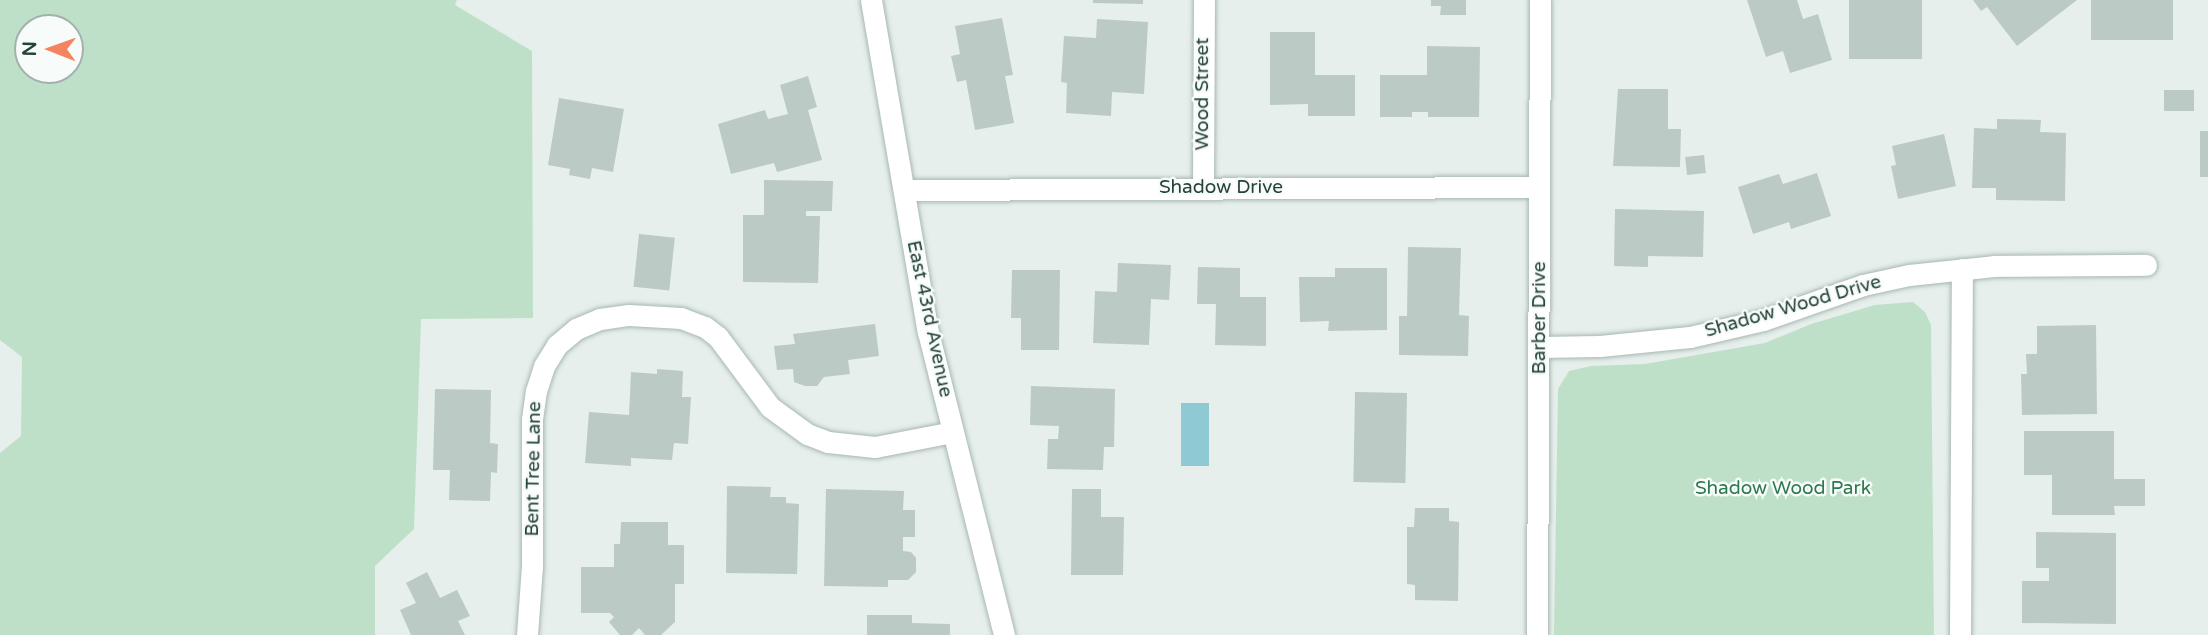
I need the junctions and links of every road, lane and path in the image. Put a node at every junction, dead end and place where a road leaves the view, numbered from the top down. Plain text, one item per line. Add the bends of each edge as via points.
1 (871, 0) edge
2 (1204, 0) edge
3 (1540, 0) edge
4 (1539, 187) junction
5 (1203, 188) junction
6 (904, 190) junction
7 (2146, 265) dead end
8 (1962, 269) junction
9 (1540, 346) junction
10 (953, 432) junction
11 (527, 635) edge
12 (1004, 635) edge
13 (1537, 635) edge
14 (1960, 635) edge

1 - 6 street, East 43rd Avenue
2 - 5 street, Wood Street
3 - 4 street, Barber Drive
4 - 5 street, Shadow Drive
4 - 9 street, Barber Drive
5 - 6 street, Shadow Drive
6 - 10 street, East 43rd Avenue via 928,332
7 - 8 street, Shadow Wood Drive
8 - 9 street, Shadow Wood Drive via 1863,285 1763,320 1690,337 1600,346
8 - 14 street
9 - 13 street, Barber Drive
10 - 11 street, Bent Tree Lane via 875,447 828,442 807,434 770,407 718,337 705,327 681,318 629,315 600,319 576,329 557,345 536,391
10 - 12 street, East 43rd Avenue

